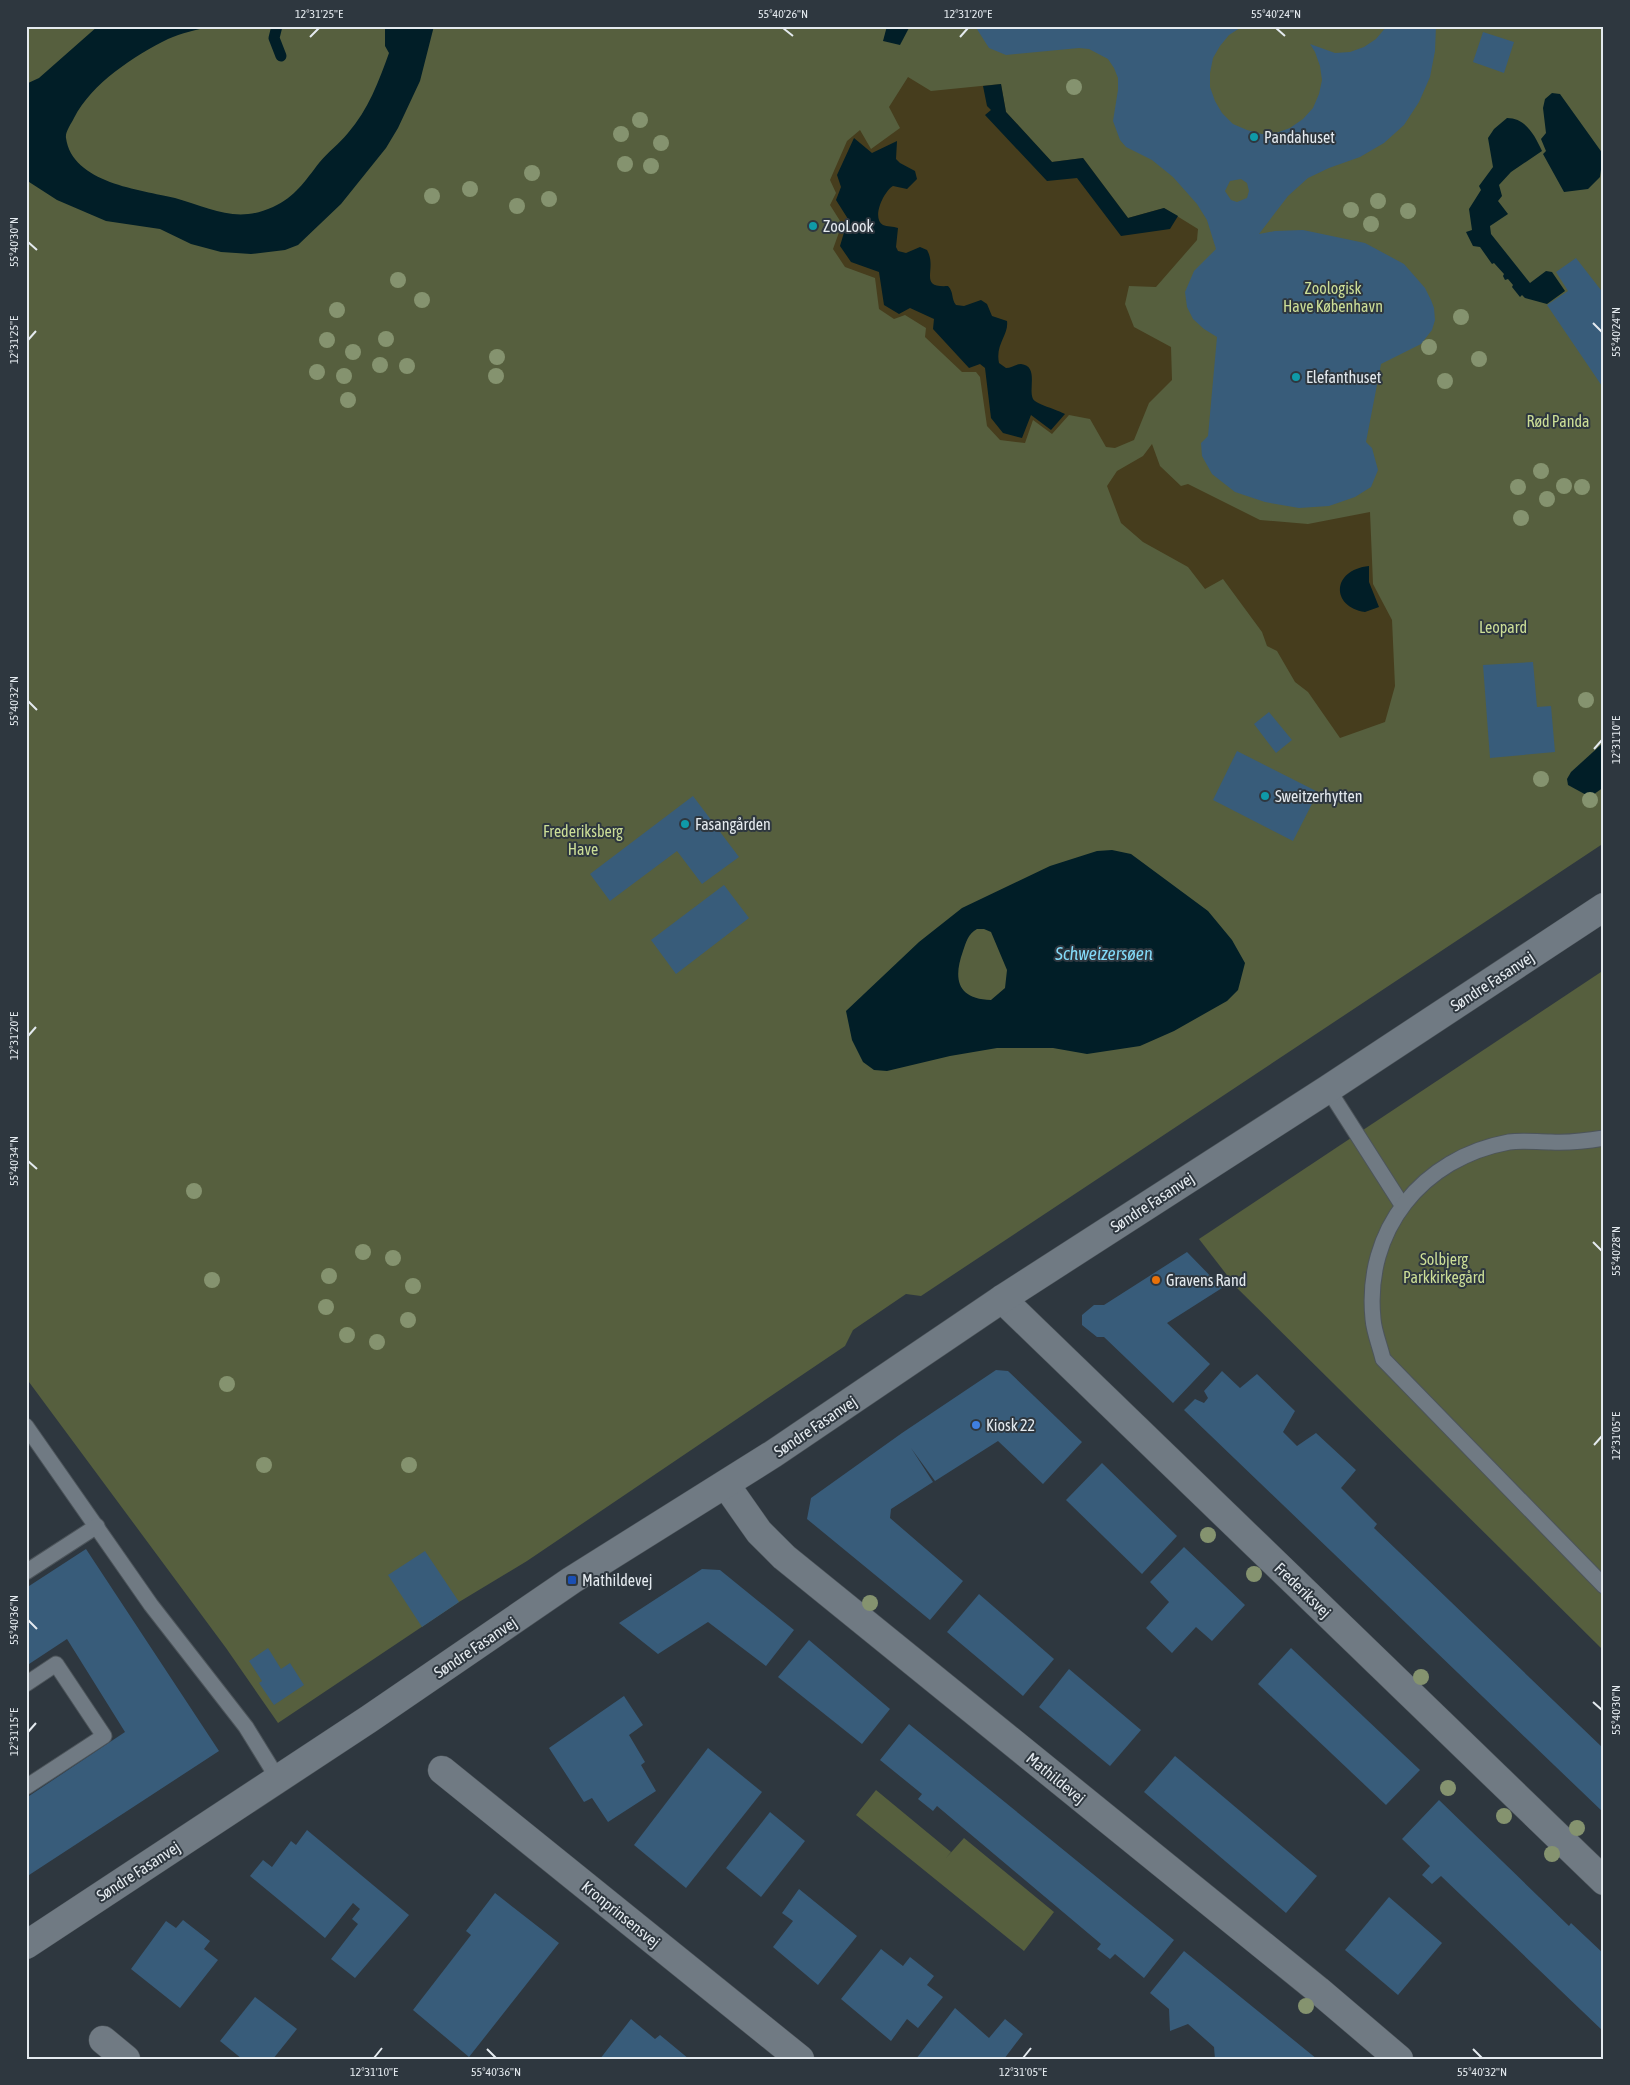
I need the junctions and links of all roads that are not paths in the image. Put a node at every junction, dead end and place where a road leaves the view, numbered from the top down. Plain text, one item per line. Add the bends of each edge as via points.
1 (1604, 907) edge
2 (1328, 1090) junction
3 (1604, 1138) edge
4 (1402, 1204) junction
5 (1002, 1299) junction
6 (26, 1426) edge
7 (726, 1485) junction
8 (97, 1526) junction
9 (26, 1572) edge
10 (1604, 1586) edge
11 (26, 1684) edge
12 (442, 1770) dead end
13 (278, 1779) junction
14 (26, 1787) edge
15 (1604, 1881) edge
16 (26, 1945) edge
17 (103, 2040) dead end
18 (126, 2059) edge
19 (800, 2059) edge
20 (1399, 2059) edge

1 - 2 street, Søndre Fasanvej
2 - 4 lane
2 - 5 street, Søndre Fasanvej
3 - 4 lane via 1511,1142 1469,1152 1432,1174
4 - 10 lane via 1383,1240 1372,1279 1372,1320 1383,1359
5 - 7 street, Søndre Fasanvej
5 - 15 street, Frederiksvej
6 - 8 lane
7 - 13 street, Søndre Fasanvej via 572,1580
7 - 20 street, Mathildevej via 759,1532 784,1557
8 - 9 lane
8 - 13 lane via 188,1654 246,1727
11 - 14 lane via 56,1664 104,1736
12 - 19 street, Kronprinsensvej
13 - 16 street, Søndre Fasanvej
17 - 18 street

